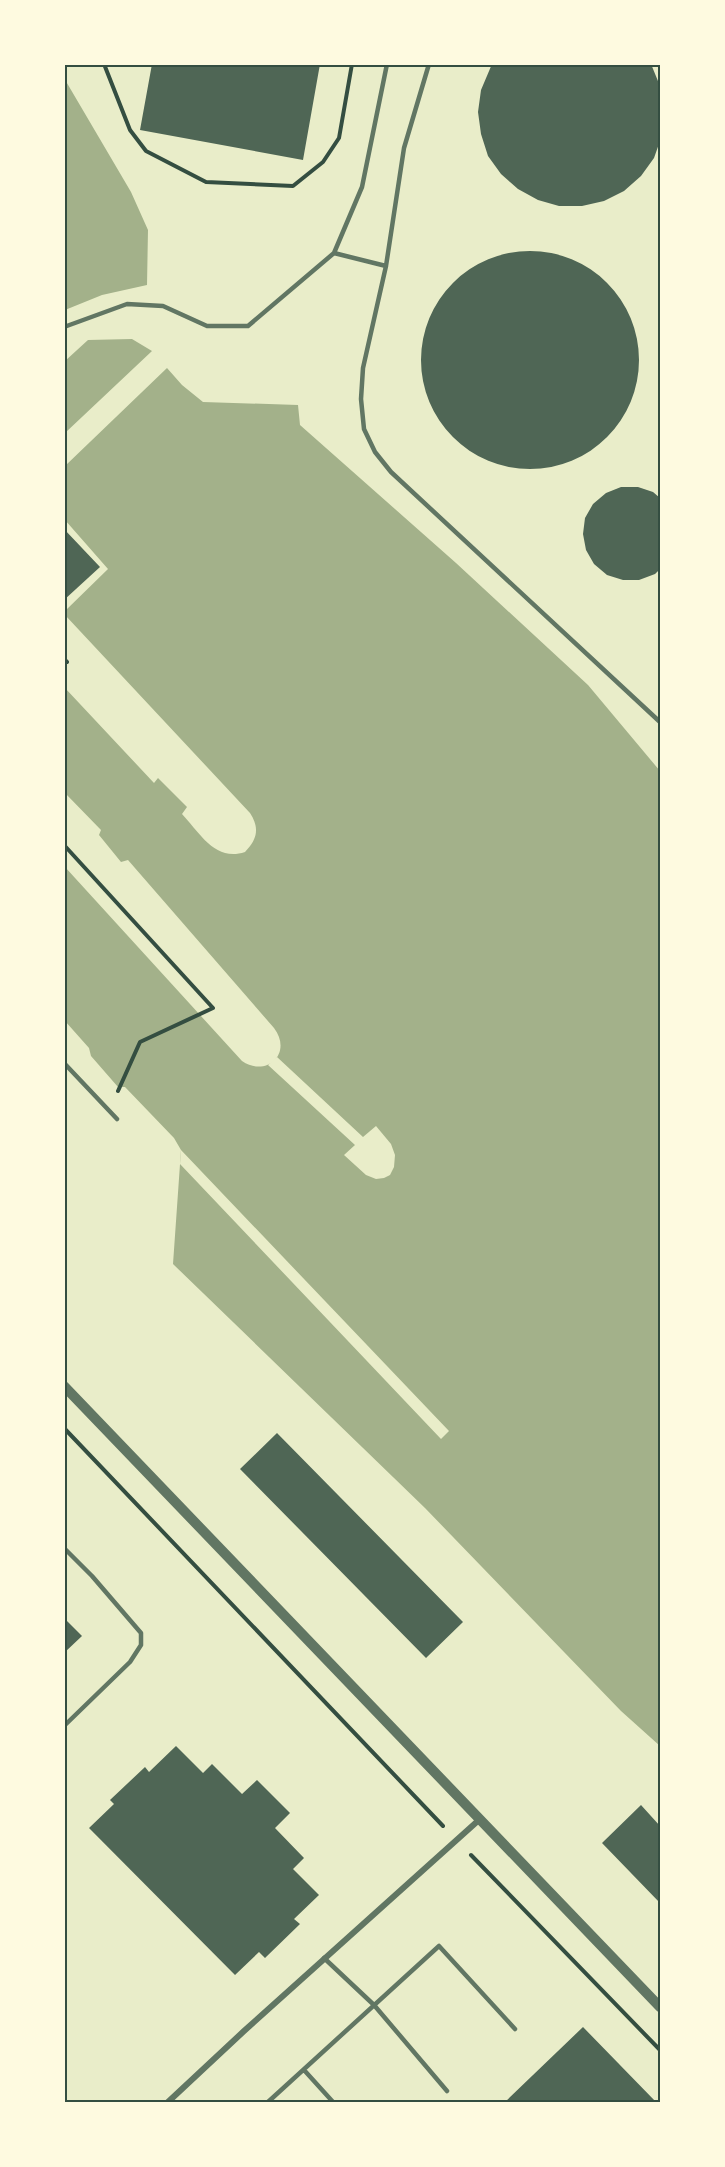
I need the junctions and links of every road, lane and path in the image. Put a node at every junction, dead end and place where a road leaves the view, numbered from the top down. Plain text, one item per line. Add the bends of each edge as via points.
1 (104, 64) edge
2 (352, 64) edge
3 (387, 64) edge
4 (429, 64) edge
5 (334, 253) junction
6 (386, 266) junction
7 (64, 327) edge
8 (660, 722) edge
9 (64, 845) edge
10 (64, 1063) edge
11 (110, 1111) junction
12 (117, 1119) dead end
13 (64, 1386) edge
14 (64, 1428) edge
15 (64, 1548) edge
16 (64, 1726) edge
17 (480, 1819) junction
18 (456, 1840) junction
19 (324, 1958) junction
20 (374, 2005) junction
21 (660, 2007) edge
22 (515, 2029) dead end
23 (660, 2050) edge
24 (304, 2070) junction
25 (447, 2091) dead end
26 (168, 2103) edge
27 (268, 2103) edge
28 (333, 2103) edge

1 - 2 path via 130,130 146,151 206,182 293,186 323,162 339,138
3 - 5 lane via 362,187
4 - 6 lane via 404,148
5 - 6 lane
5 - 7 lane via 248,326 207,326 163,306 127,304
6 - 8 lane via 363,368 361,399 364,429 375,452 391,472
9 - 11 path via 213,1008 140,1042
10 - 11 lane
11 - 12 lane
13 - 17 street
14 - 18 path
15 - 16 lane via 141,1633 141,1645 130,1662
17 - 18 street
17 - 21 street
18 - 19 street
18 - 23 path
19 - 20 lane
19 - 26 street
20 - 22 lane via 439,1946
20 - 24 lane
20 - 25 lane
24 - 27 lane
24 - 28 lane

